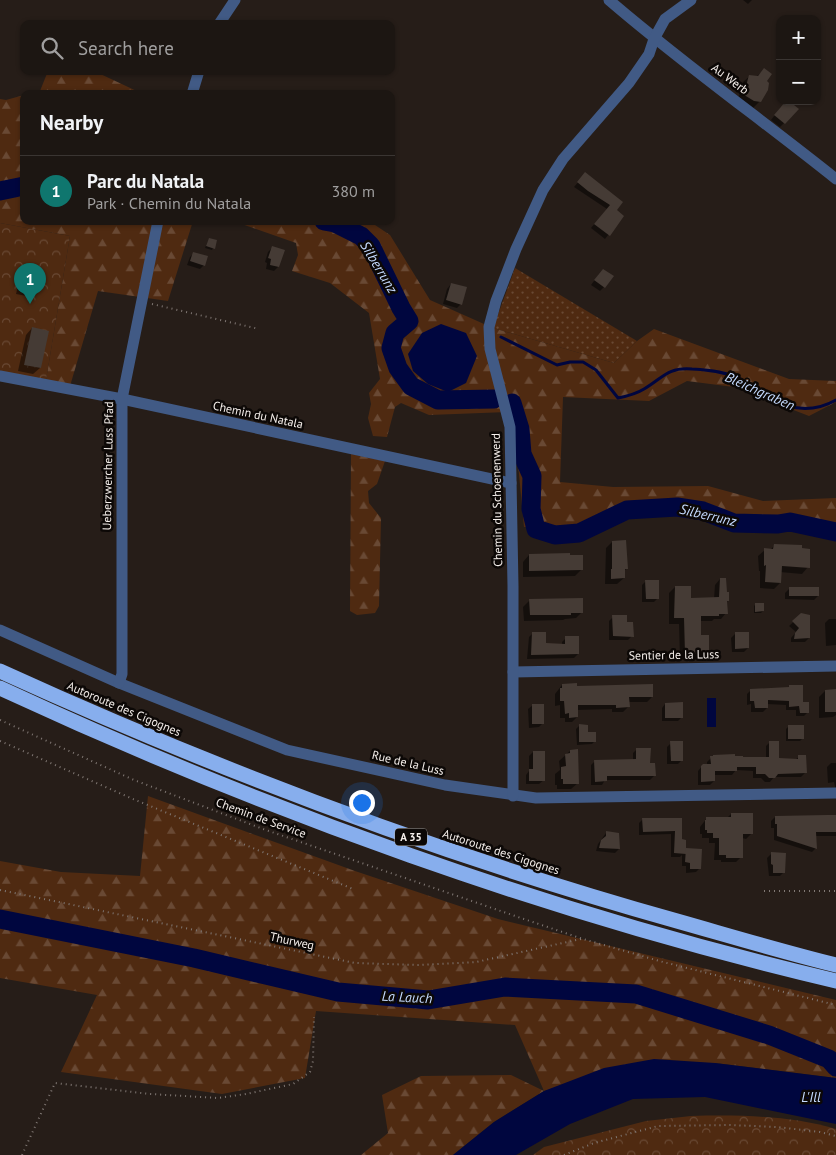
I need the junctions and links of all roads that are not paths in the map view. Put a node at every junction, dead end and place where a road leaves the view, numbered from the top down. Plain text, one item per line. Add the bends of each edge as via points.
1 (236, 0) edge
2 (609, 0) edge
3 (691, 0) edge
4 (222, 20) edge
5 (654, 39) junction
6 (198, 75) edge
7 (193, 90) edge
8 (836, 179) edge
9 (157, 225) edge
10 (0, 376) edge
11 (122, 399) junction
12 (510, 483) junction
13 (0, 630) edge
14 (836, 666) edge
15 (0, 671) edge
16 (513, 672) junction
17 (120, 683) junction
18 (0, 688) edge
19 (836, 793) edge
20 (513, 796) junction
21 (836, 965) edge
22 (836, 981) edge

1 - 4 street
2 - 5 street, Au Werb
3 - 5 street, Chemin du Schoenenwerd via 665,19
5 - 8 street, Au Werb
5 - 12 street, Chemin du Schoenenwerd via 649,54 629,82 564,159 544,190 496,302 489,327 490,349 510,427
6 - 7 street
9 - 11 street, Ueberzwercher Luss Pfad
10 - 11 street, Chemin du Natala
11 - 12 street, Chemin du Natala
11 - 17 street, Ueberzwercher Luss Pfad
12 - 16 street, Chemin du Schoenenwerd
13 - 17 street, Rue de la Luss
14 - 16 street, Sentier de la Luss
15 - 21 highway, Autoroute des Cigognes / A 35 via 245,776 404,835 618,904
16 - 20 street, Chemin du Schoenenwerd
17 - 20 street, Rue de la Luss via 287,750 445,785
18 - 22 highway, A 35 via 157,758 426,860 629,926
19 - 20 street, Rue de la Luss

